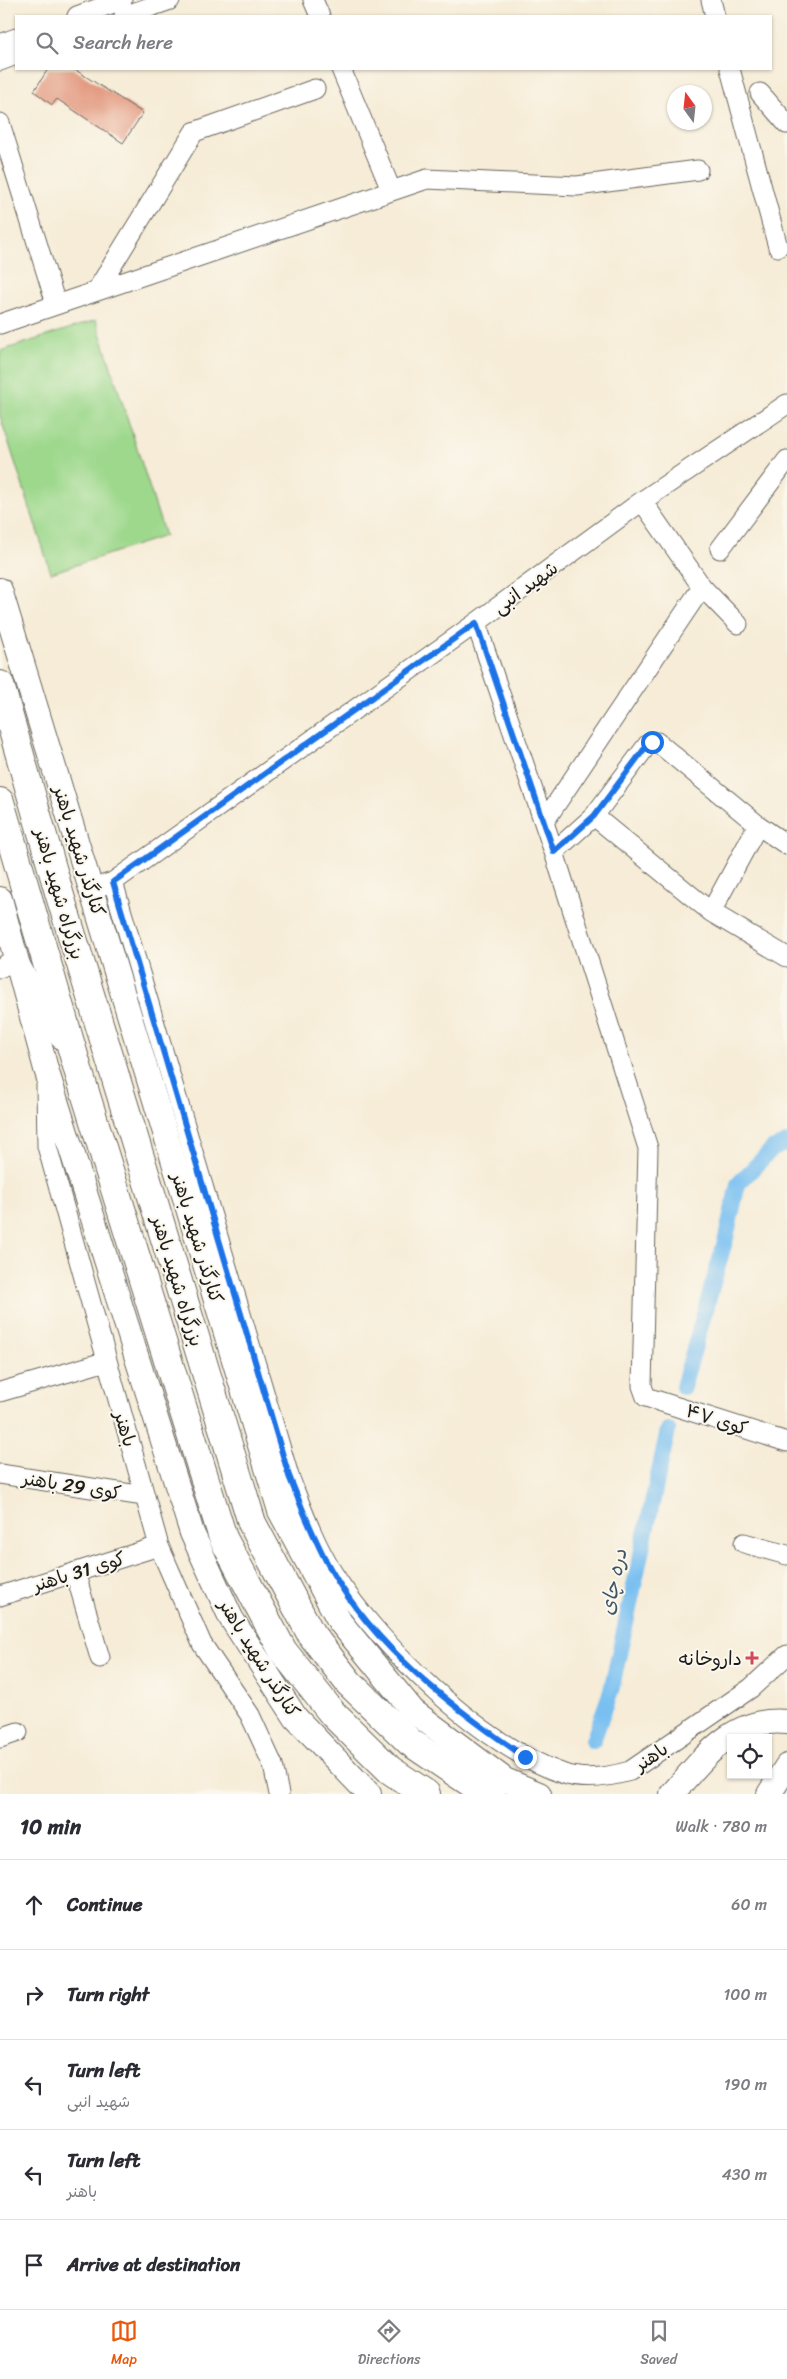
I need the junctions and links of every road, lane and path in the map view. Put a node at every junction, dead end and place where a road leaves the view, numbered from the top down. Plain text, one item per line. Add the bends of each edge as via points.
1 (122, 0) edge
2 (170, 0) edge
3 (313, 0) edge
4 (711, 0) edge
5 (80, 15) edge
6 (127, 15) edge
7 (320, 15) edge
8 (715, 15) edge
9 (15, 38) edge
10 (0, 44) edge
11 (15, 55) edge
12 (0, 60) edge
13 (341, 70) edge
14 (730, 70) edge
15 (315, 89) dead end
16 (760, 93) dead end
17 (0, 123) edge
18 (787, 124) edge
19 (698, 170) dead end
20 (391, 190) junction
21 (778, 247) dead end
22 (96, 290) junction
23 (56, 304) junction
24 (0, 324) edge
25 (787, 405) edge
26 (787, 460) edge
27 (642, 501) junction
28 (720, 549) dead end
29 (702, 587) junction
30 (0, 590) edge
31 (476, 623) junction
32 (738, 624) dead end
33 (0, 686) edge
34 (0, 802) edge
35 (594, 816) junction
36 (544, 822) junction
37 (758, 825) junction
38 (787, 845) edge
39 (554, 852) junction
40 (102, 886) junction
41 (0, 899) edge
42 (711, 912) junction
43 (787, 957) edge
44 (8, 963) edge
45 (46, 1069) junction
46 (79, 1073) junction
47 (107, 1361) junction
48 (0, 1392) edge
49 (787, 1442) edge
50 (0, 1474) edge
51 (144, 1496) junction
52 (744, 1543) dead end
53 (159, 1546) junction
54 (787, 1555) edge
55 (75, 1572) junction
56 (0, 1596) edge
57 (787, 1655) edge
58 (100, 1658) dead end
59 (782, 1717) edge
60 (18, 1732) dead end
61 (0, 1738) edge
62 (787, 1766) edge
63 (279, 1794) edge
64 (369, 1794) edge
65 (426, 1794) edge
66 (492, 1794) edge
67 (539, 1794) edge
68 (672, 1794) edge
69 (770, 1794) edge

1 - 5 street
2 - 6 street
3 - 7 street
4 - 8 street
9 - 10 street
11 - 12 street
13 - 20 street
14 - 21 street
15 - 22 street via 194,132
16 - 18 street
17 - 23 street
19 - 20 street via 576,186 427,179
20 - 22 street
22 - 23 street
23 - 24 street
25 - 27 street, شهید انبی
26 - 28 street
27 - 29 street
27 - 31 street, شهید انبی
29 - 32 street
29 - 36 street
30 - 40 main road, کنارگذر شهید باهنر
31 - 36 street
31 - 40 street, شهید انبی
33 - 66 highway, بزرگراه شهید باهنر via 60,896 252,1523 312,1634 350,1683 410,1742
34 - 46 highway, بزرگراه شهید باهنر
35 - 37 street via 648,744 657,742
35 - 39 street
35 - 42 street
36 - 39 street
37 - 38 street
37 - 42 street
39 - 49 street, کوی ۴۷ via 648,1148 642,1386 646,1397
40 - 57 street, باهنر via 289,1476 315,1541 364,1618 422,1679 481,1727 525,1757 565,1774 583,1777 608,1778 630,1771 751,1688
40 - 67 main road, کنارگذر شهید باهنر via 280,1511 340,1622 413,1711 505,1780
41 - 44 main road, کنارگذر شهید باهنر
42 - 43 street
44 - 45 main road, کنارگذر شهید باهنر
44 - 46 street
45 - 47 street, باهنر via 47,1146
45 - 64 main road, کنارگذر شهید باهنر via 192,1533 231,1618 296,1718
46 - 65 highway, بزرگراه شهید باهنر via 223,1538 283,1651 333,1714 390,1770
47 - 48 street
47 - 51 street, باهنر
50 - 51 street, کوی 29 باهنر
51 - 53 street, باهنر
52 - 54 street
53 - 55 street, کوی 31 باهنر
53 - 63 street, باهنر via 202,1644 250,1715 273,1765
55 - 56 street, کوی 31 باهنر
55 - 58 street
59 - 68 main road via 746,1726 729,1736 709,1752
60 - 61 street
62 - 69 main road

